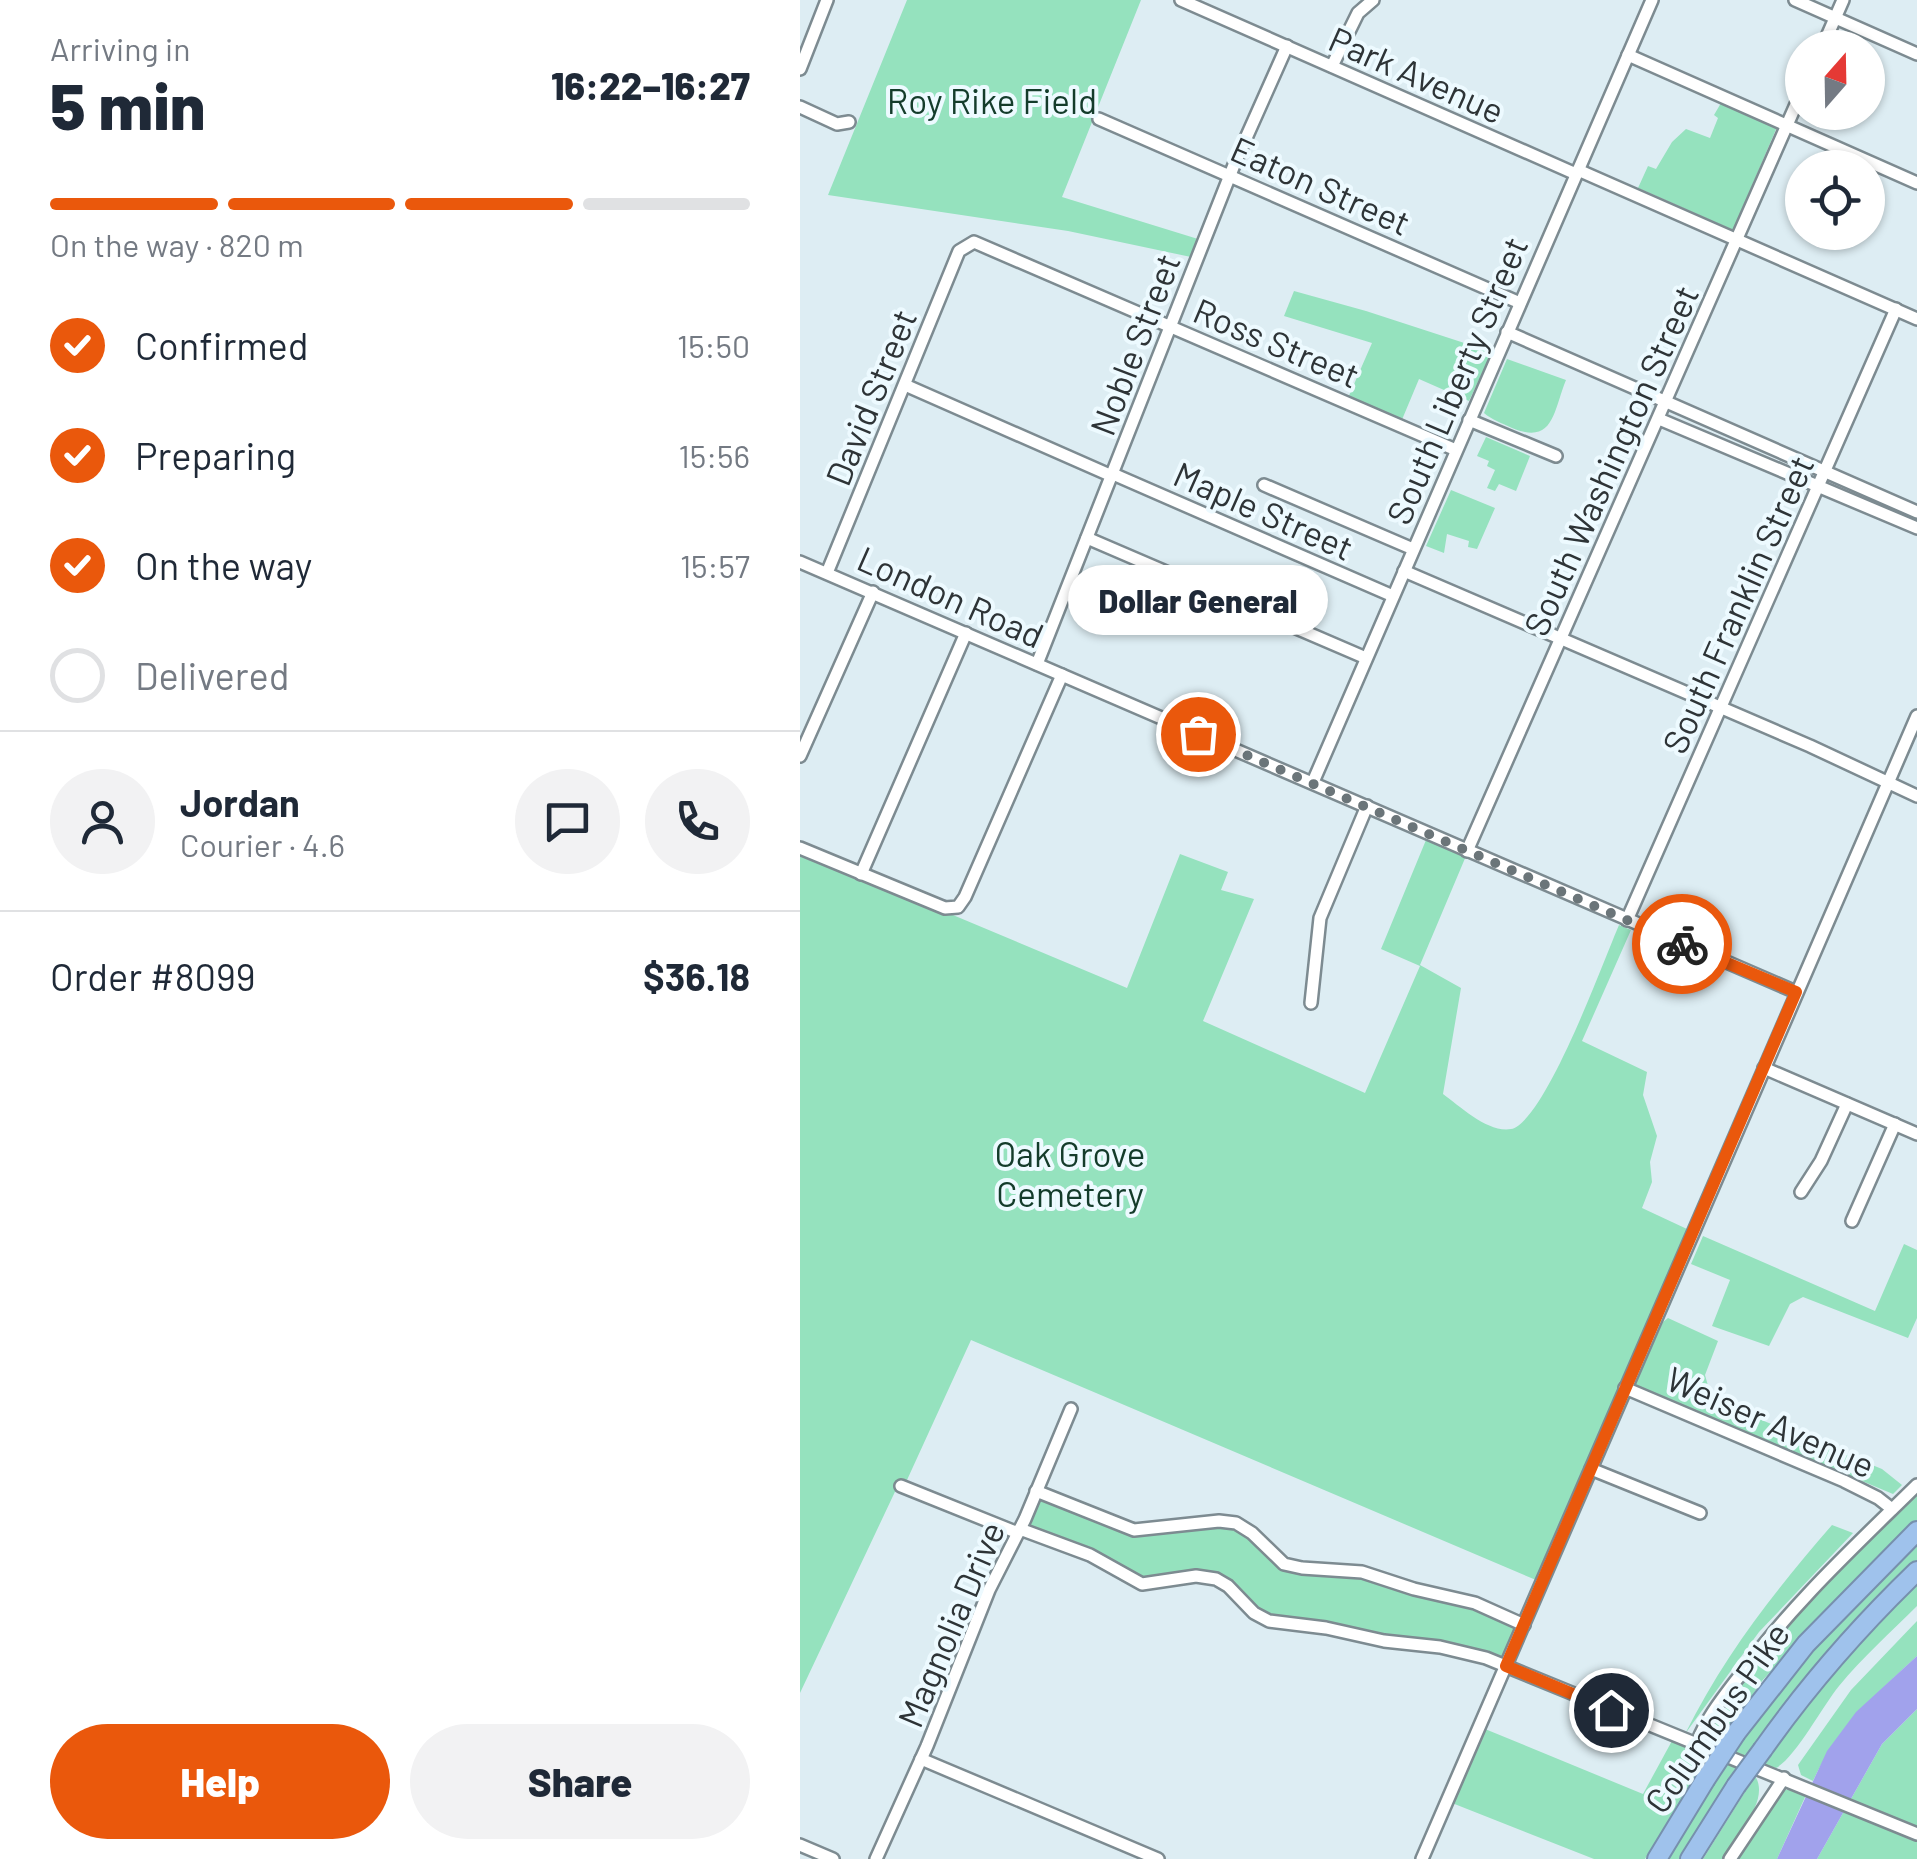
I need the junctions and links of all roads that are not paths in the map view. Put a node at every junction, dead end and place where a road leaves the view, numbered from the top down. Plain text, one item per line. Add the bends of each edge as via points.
1 (827, 0) edge
2 (1181, 0) edge
3 (1373, 0) edge
4 (1652, 0) edge
5 (1795, 0) edge
6 (1843, 0) edge
7 (1835, 18) junction
8 (1830, 30) edge
9 (1287, 46) junction
10 (1917, 54) edge
11 (1628, 56) junction
12 (1332, 66) junction
13 (800, 69) edge
14 (800, 106) edge
15 (1099, 118) dead end
16 (849, 122) dead end
17 (1785, 124) edge
18 (1786, 130) edge
19 (1799, 130) edge
20 (1577, 172) junction
21 (1230, 175) junction
22 (1917, 182) edge
23 (1737, 240) junction
24 (966, 244) joint
25 (1520, 303) junction
26 (1896, 309) junction
27 (1917, 319) edge
28 (1170, 326) junction
29 (1507, 332) junction
30 (905, 385) junction
31 (1666, 402) junction
32 (1659, 419) junction
33 (1469, 420) junction
34 (1456, 450) junction
35 (1556, 456) dead end
36 (1826, 471) junction
37 (1112, 475) junction
38 (1264, 484) dead end
39 (1818, 486) junction
40 (1917, 512) edge
41 (1917, 528) edge
42 (1087, 538) junction
43 (1413, 549) junction
44 (800, 562) edge
45 (1404, 570) junction
46 (828, 572) junction
47 (873, 592) junction
48 (1393, 596) junction
49 (966, 633) junction
50 (1562, 638) junction
51 (1366, 658) junction
52 (1037, 664) junction
53 (1062, 675) junction
54 (1721, 708) junction
55 (1917, 716) edge
56 (800, 756) edge
57 (1313, 782) junction
58 (1888, 783) junction
59 (1917, 796) edge
60 (1367, 806) junction
61 (800, 848) edge
62 (1468, 851) junction
63 (861, 874) junction
64 (1627, 920) junction
65 (1796, 992) junction
66 (1310, 1003) dead end
67 (1764, 1068) junction
68 (1847, 1104) junction
69 (1895, 1124) junction
70 (1917, 1134) edge
71 (1801, 1192) dead end
72 (1852, 1221) dead end
73 (1626, 1388) junction
74 (1071, 1409) dead end
75 (1591, 1469) junction
76 (1917, 1485) edge
77 (901, 1486) dead end
78 (1036, 1491) junction
79 (1892, 1509) junction
80 (1700, 1514) dead end
81 (1019, 1531) junction
82 (1917, 1531) edge
83 (1917, 1571) edge
84 (1524, 1625) junction
85 (1506, 1666) junction
86 (1697, 1744) junction
87 (921, 1759) junction
88 (1784, 1778) junction
89 (1917, 1834) edge
90 (800, 1845) edge
91 (832, 1859) edge
92 (876, 1859) edge
93 (1158, 1859) edge
94 (1422, 1859) edge
95 (1657, 1859) edge
96 (1690, 1859) edge
97 (1730, 1859) edge

1 - 13 street
2 - 9 street, Park Avenue
3 - 12 street via 1358,13
4 - 11 street, South Liberty Street
5 - 7 street
6 - 7 street
7 - 8 street
7 - 10 street
9 - 12 street, Park Avenue
9 - 21 street, Noble Street
11 - 17 street
11 - 20 street, South Liberty Street
12 - 20 street, Park Avenue
14 - 16 street via 837,124
15 - 21 street, Eaton Street
18 - 23 street, South Washington Street
19 - 22 street
20 - 23 street, Park Avenue
20 - 25 street, South Liberty Street
21 - 25 street, Eaton Street
21 - 28 street, Noble Street
23 - 26 street, Park Avenue
23 - 31 street, South Washington Street
24 - 28 street, Ross Street via 983,245
24 - 30 street, David Street
25 - 29 street, South Liberty Street
26 - 27 street, Park Avenue
26 - 36 street, South Franklin Street
28 - 34 street, Ross Street
28 - 37 street, Noble Street
29 - 31 street
29 - 33 street, South Liberty Street
30 - 37 street, Maple Street
30 - 46 street, David Street
31 - 32 street, South Washington Street
31 - 36 street
32 - 39 street
32 - 50 street, South Washington Street
33 - 34 street, South Liberty Street
33 - 35 street
34 - 43 street, South Liberty Street
36 - 39 street, South Franklin Street
36 - 40 street
37 - 42 street, Noble Street
37 - 48 street, Maple Street
38 - 43 street
39 - 41 street
39 - 54 street, South Franklin Street
42 - 51 street
42 - 52 street, Noble Street
43 - 45 street, South Liberty Street
44 - 46 street, London Road
45 - 48 street, South Liberty Street
45 - 50 street
46 - 47 street, London Road
47 - 49 street, London Road
47 - 56 street
48 - 51 street, South Liberty Street
49 - 52 street, London Road
49 - 63 street
50 - 54 street
50 - 62 street, South Washington Street
51 - 57 street, South Liberty Street
52 - 53 street, London Road
53 - 57 street, London Road
53 - 63 street via 966,898 945,908
54 - 58 street
54 - 64 street, South Franklin Street
55 - 58 street
57 - 60 street, London Road
58 - 59 street
58 - 65 street
60 - 62 street, London Road
60 - 66 street via 1320,918
61 - 63 street
62 - 64 street, London Road
64 - 65 street, London Road
65 - 67 street
67 - 68 street
67 - 73 street
68 - 69 street
68 - 71 street
69 - 70 street
69 - 72 street
73 - 75 street
73 - 79 street, Weiser Avenue via 1844,1481
74 - 78 street, Magnolia Drive
75 - 80 street
75 - 84 street
76 - 79 street
77 - 81 street
78 - 81 street, Magnolia Drive
78 - 84 street via 1134,1530 1236,1523 1284,1564 1362,1572 1475,1603
79 - 86 street via 1773,1632
81 - 85 street via 1090,1554 1142,1584 1216,1579 1269,1621 1450,1649
81 - 87 street, Magnolia Drive
82 - 95 highway, Columbus Pike, bridge via 1806,1644 1736,1734
83 - 96 highway, Columbus Pike, bridge via 1814,1680
84 - 85 street
85 - 86 street
85 - 94 street
86 - 88 street
87 - 92 street, Magnolia Drive
87 - 93 street
88 - 89 street
88 - 97 street
90 - 91 street

